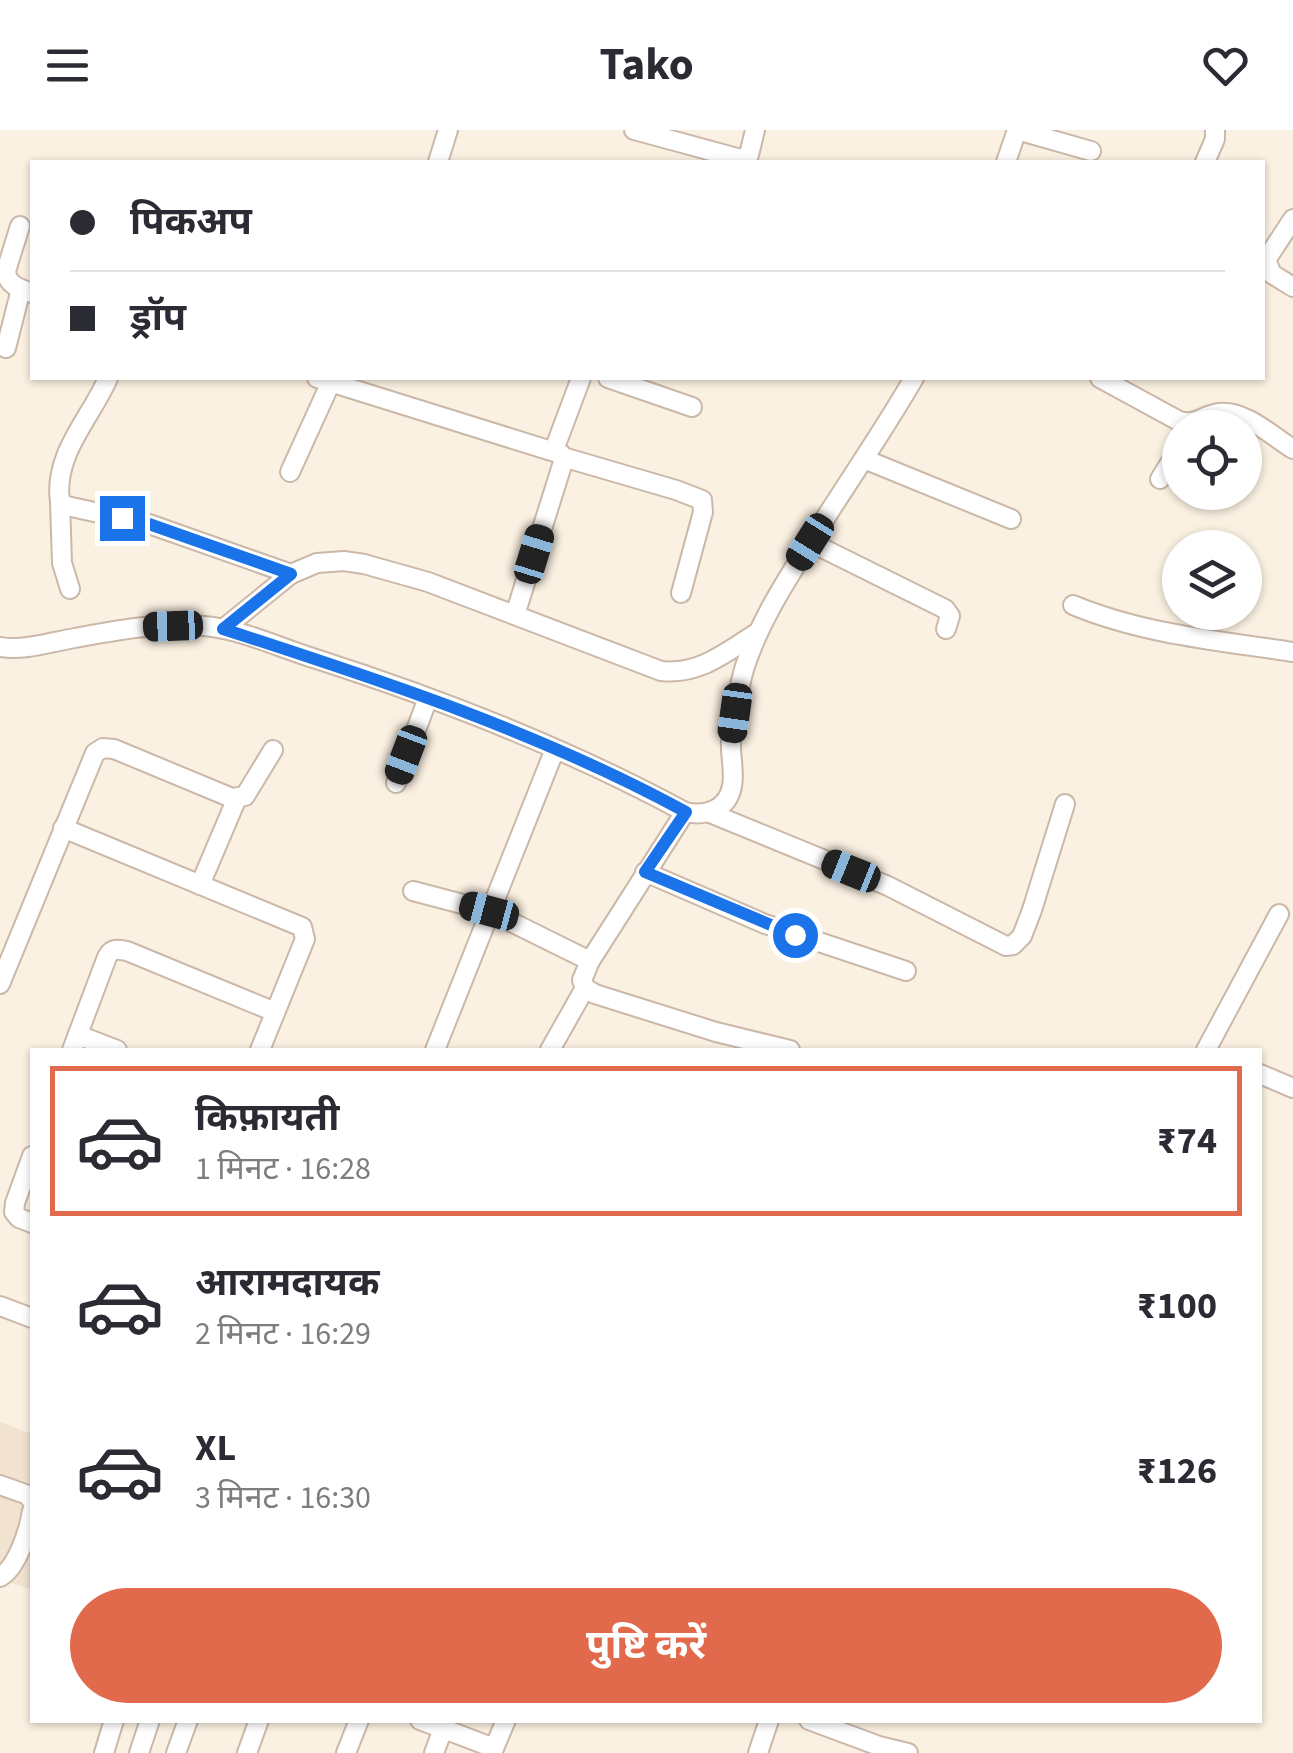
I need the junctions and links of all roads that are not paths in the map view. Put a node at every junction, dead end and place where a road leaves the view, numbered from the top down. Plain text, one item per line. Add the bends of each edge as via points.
1 (448, 130) edge
2 (634, 130) edge
3 (755, 130) edge
4 (1017, 130) edge
5 (1215, 130) edge
6 (1091, 151) dead end
7 (439, 160) edge
8 (1007, 160) edge
9 (1207, 160) edge
10 (1293, 219) edge
11 (20, 226) dead end
12 (1293, 287) edge
13 (27, 291) edge
14 (6, 348) dead end
15 (107, 380) edge
16 (324, 380) edge
17 (580, 380) edge
18 (614, 380) edge
19 (913, 380) edge
20 (1104, 380) edge
21 (692, 407) dead end
22 (1162, 411) edge
23 (1262, 429) edge
24 (1293, 449) edge
25 (559, 454) junction
26 (864, 459) junction
27 (290, 472) dead end
28 (1162, 476) edge
29 (1160, 479) dead end
30 (60, 502) junction
31 (1011, 519) dead end
32 (810, 542) junction
33 (291, 574) junction
34 (70, 590) dead end
35 (680, 593) dead end
36 (1073, 604) dead end
37 (515, 615) junction
38 (223, 629) junction
39 (946, 629) dead end
40 (755, 634) junction
41 (1293, 652) edge
42 (2, 653) edge
43 (428, 698) junction
44 (273, 750) dead end
45 (555, 750) junction
46 (396, 784) dead end
47 (238, 798) junction
48 (1066, 804) dead end
49 (686, 812) junction
50 (710, 812) junction
51 (63, 828) junction
52 (645, 872) junction
53 (200, 885) junction
54 (413, 891) dead end
55 (489, 911) junction
56 (1279, 914) dead end
57 (590, 961) junction
58 (906, 970) dead end
59 (0, 984) edge
60 (584, 988) junction
61 (276, 1012) junction
62 (75, 1042) edge
63 (106, 1048) edge
64 (261, 1048) edge
65 (436, 1048) edge
66 (551, 1048) edge
67 (782, 1048) edge
68 (1207, 1048) edge
69 (1262, 1075) edge
70 (1293, 1088) edge
71 (30, 1162) edge
72 (30, 1222) edge
73 (0, 1306) edge
74 (30, 1317) edge
75 (0, 1485) edge
76 (30, 1498) edge
77 (30, 1516) edge
78 (0, 1577) edge
79 (113, 1723) edge
80 (149, 1723) edge
81 (187, 1723) edge
82 (258, 1723) edge
83 (357, 1723) edge
84 (428, 1723) edge
85 (505, 1723) edge
86 (769, 1723) edge
87 (816, 1723) edge
88 (443, 1729) junction
89 (493, 1750) edge
90 (878, 1750) edge
91 (104, 1753) edge
92 (138, 1753) edge
93 (176, 1753) edge
94 (247, 1753) edge
95 (346, 1753) edge
96 (434, 1753) edge
97 (758, 1753) edge
98 (908, 1753) edge

1 - 7 street
2 - 3 street via 740,160 750,155
4 - 6 street
4 - 8 street
5 - 9 street
10 - 12 street via 1266,260
11 - 13 street via 6,270 10,282
13 - 14 street
15 - 30 street via 65,456
16 - 25 street
16 - 27 street
17 - 25 street
18 - 21 street
19 - 26 street
20 - 22 street
23 - 24 street
25 - 35 street via 702,500
25 - 37 street
26 - 31 street
26 - 32 street
28 - 29 street
30 - 33 street via 149,524
30 - 34 street
32 - 39 street via 945,609
32 - 40 street
33 - 37 street via 334,560 364,564
33 - 38 street
36 - 41 street via 1159,630
37 - 40 street via 676,673 712,661
38 - 42 street via 114,630
38 - 43 street
40 - 50 street via 731,742 732,786
43 - 45 street
43 - 46 street
44 - 47 street
45 - 49 street
45 - 55 street
47 - 51 street via 103,748 94,752
47 - 53 street
48 - 50 street via 1022,936 1006,946 888,886
49 - 50 street
49 - 52 street
51 - 53 street
51 - 59 street
52 - 57 street
52 - 58 street via 765,924
53 - 61 street via 305,933
54 - 55 street
55 - 57 street
55 - 65 street
56 - 68 street
57 - 60 street
60 - 66 street
60 - 67 street
61 - 62 street via 116,949
61 - 64 street
62 - 63 street
69 - 70 street
71 - 72 street via 14,1212
73 - 74 street
75 - 76 street
77 - 78 street via 12,1566
79 - 91 street
80 - 92 street
81 - 93 street
82 - 94 street
83 - 95 street
84 - 88 street
85 - 89 street
86 - 97 street
87 - 90 street
88 - 89 street
88 - 96 street
90 - 98 street

